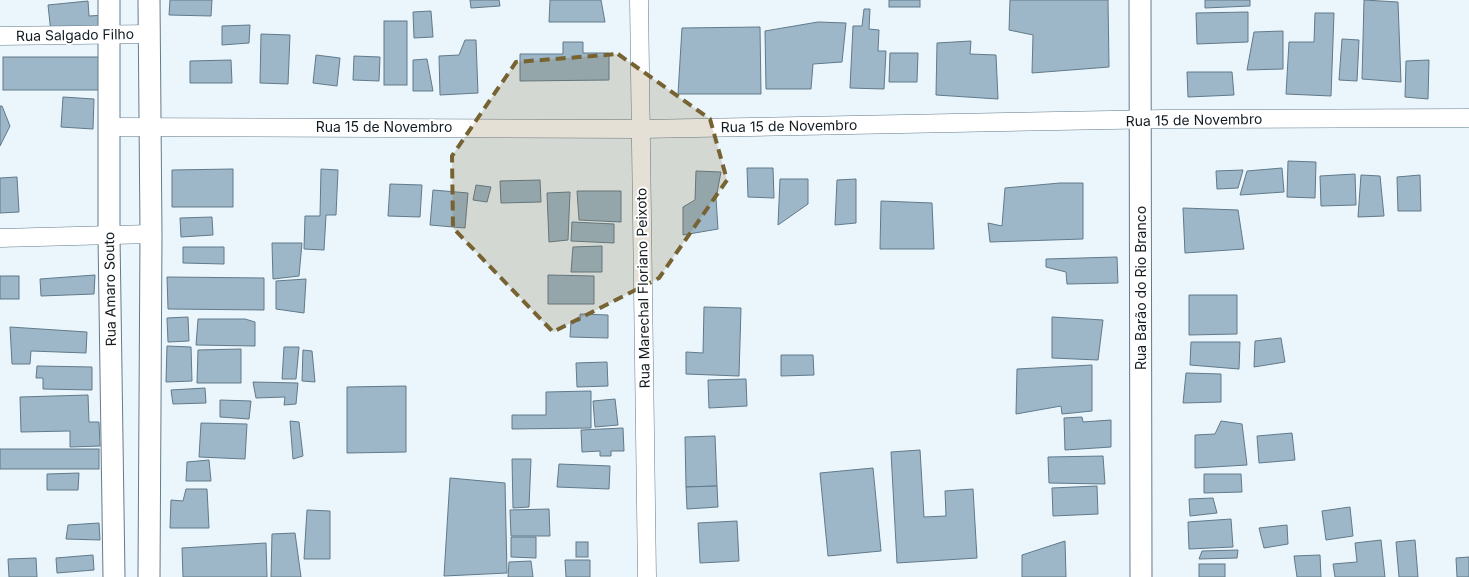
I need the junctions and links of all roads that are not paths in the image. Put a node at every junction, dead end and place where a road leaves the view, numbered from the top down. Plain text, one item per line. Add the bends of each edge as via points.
1 (109, 0) edge
2 (150, 0) edge
3 (639, 0) edge
4 (1140, 0) edge
5 (110, 34) junction
6 (150, 34) junction
7 (0, 36) edge
8 (1469, 118) edge
9 (1141, 120) junction
10 (149, 126) junction
11 (110, 127) junction
12 (641, 129) junction
13 (152, 234) junction
14 (109, 236) junction
15 (0, 238) edge
16 (114, 577) edge
17 (149, 577) edge
18 (647, 577) edge
19 (1142, 577) edge

1 - 5 street, Rua Amaro Souto
2 - 6 street
3 - 12 street, Rua Marechal Floriano Peixoto
4 - 9 street, Rua Barão do Rio Branco
5 - 6 street, Rua Salgado Filho
5 - 7 street, Rua Salgado Filho
5 - 11 street, Rua Amaro Souto
6 - 10 street
8 - 9 street, Rua 15 de Novembro
9 - 12 street, Rua 15 de Novembro
9 - 19 street, Rua Barão do Rio Branco
10 - 11 street, Rua 15 de Novembro
10 - 12 street, Rua 15 de Novembro
10 - 13 street
11 - 14 street, Rua Amaro Souto
12 - 18 street, Rua Marechal Floriano Peixoto
13 - 14 street
13 - 17 street
14 - 15 street
14 - 16 street, Rua Amaro Souto

